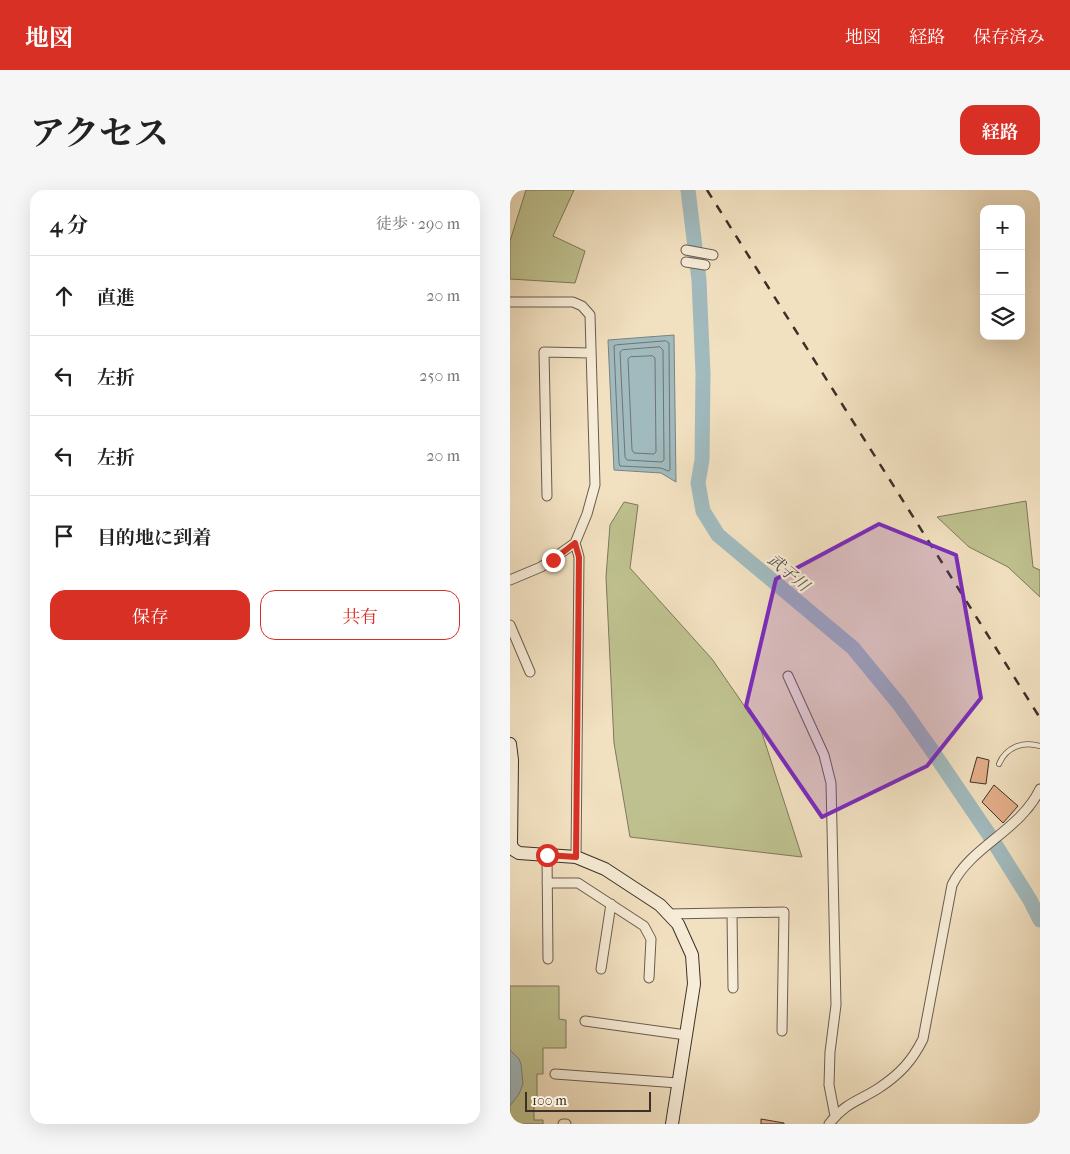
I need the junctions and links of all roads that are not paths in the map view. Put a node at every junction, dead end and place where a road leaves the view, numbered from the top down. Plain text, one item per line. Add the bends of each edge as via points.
1 (686, 250) dead end
2 (713, 255) dead end
3 (686, 262) dead end
4 (705, 265) dead end
5 (510, 302) edge
6 (591, 353) junction
7 (547, 496) dead end
8 (575, 543) junction
9 (510, 580) edge
10 (510, 626) edge
11 (530, 672) dead end
12 (788, 676) dead end
13 (510, 744) edge
14 (1040, 746) edge
15 (999, 764) dead end
16 (1040, 789) edge
17 (547, 855) junction
18 (576, 857) junction
19 (547, 883) junction
20 (611, 904) junction
21 (732, 913) junction
22 (668, 914) junction
23 (548, 959) dead end
24 (601, 969) dead end
25 (649, 978) dead end
26 (733, 988) dead end
27 (584, 1021) dead end
28 (782, 1031) dead end
29 (686, 1035) junction
30 (555, 1074) dead end
31 (678, 1083) junction
32 (832, 1120) edge
33 (672, 1124) edge

1 - 2 street
3 - 4 street
5 - 6 street via 573,302 582,306 590,315
6 - 7 street via 544,352
6 - 8 street via 595,486
8 - 9 street via 541,567
8 - 18 street via 579,557
10 - 11 street
12 - 32 street via 824,755 831,782 836,1005 830,1052
13 - 17 street via 511,845 519,853
14 - 15 lane via 1025,744 1013,748
16 - 32 street via 1028,810 976,855 952,884 923,1039 913,1058 897,1075 850,1103
17 - 18 street
17 - 19 street
18 - 22 street via 605,869 660,904
19 - 20 street via 578,883
19 - 23 street
20 - 24 street
20 - 25 street via 644,926 651,939
21 - 22 street
21 - 26 street
21 - 28 street via 784,912
22 - 29 street via 678,924 692,955 694,984
27 - 29 street
29 - 31 street
30 - 31 street
31 - 33 street

